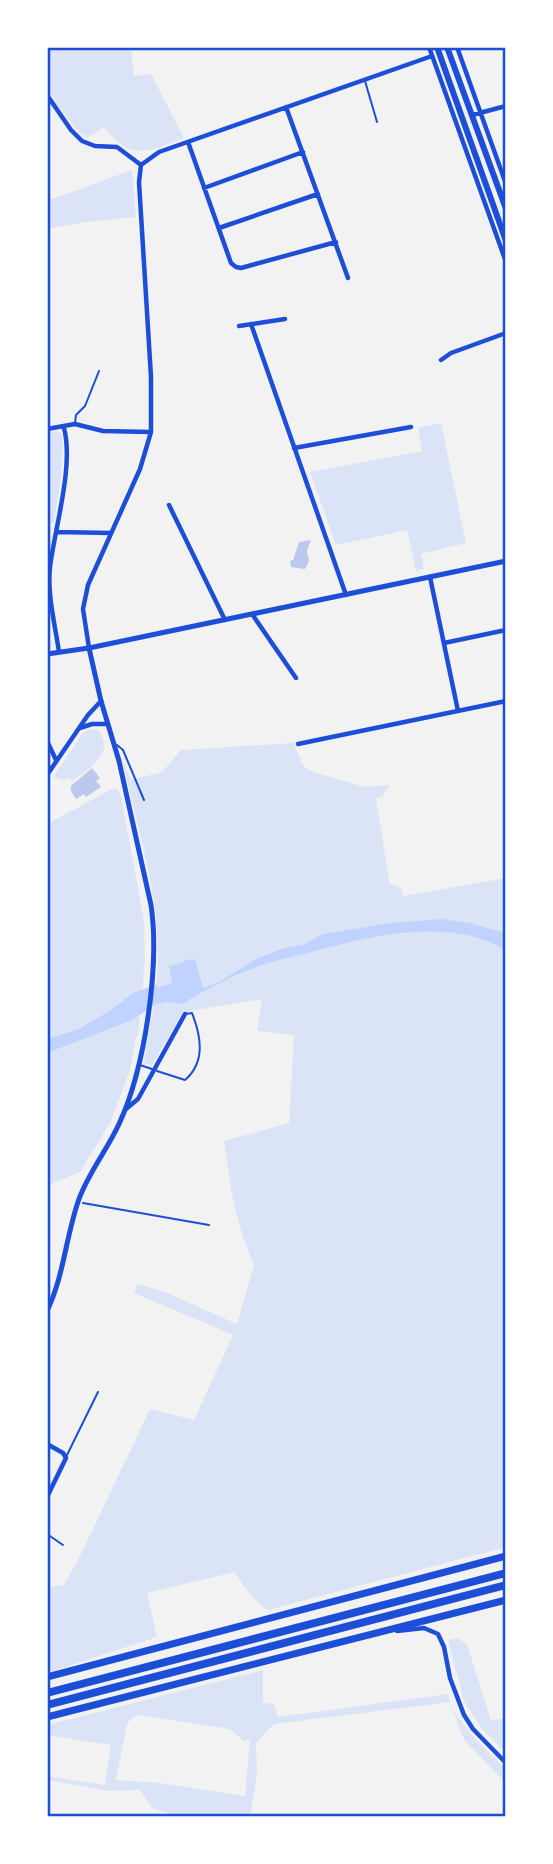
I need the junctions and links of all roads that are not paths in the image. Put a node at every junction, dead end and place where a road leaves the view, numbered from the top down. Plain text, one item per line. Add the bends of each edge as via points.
1 (429, 47) edge
2 (437, 47) edge
3 (447, 47) edge
4 (457, 47) edge
5 (432, 56) junction
6 (365, 79) junction
7 (47, 95) edge
8 (506, 106) edge
9 (286, 107) junction
10 (481, 113) junction
11 (472, 115) junction
12 (377, 122) dead end
13 (188, 142) junction
14 (303, 152) junction
15 (141, 165) junction
16 (506, 184) edge
17 (204, 188) junction
18 (318, 194) junction
19 (506, 209) edge
20 (219, 228) junction
21 (506, 240) edge
22 (336, 242) junction
23 (506, 262) edge
24 (348, 278) dead end
25 (285, 318) dead end
26 (251, 324) junction
27 (239, 326) dead end
28 (506, 333) edge
29 (441, 360) dead end
30 (99, 371) dead end
31 (75, 425) junction
32 (411, 427) dead end
33 (64, 428) junction
34 (47, 429) edge
35 (151, 432) junction
36 (294, 447) junction
37 (169, 505) dead end
38 (57, 532) junction
39 (111, 533) junction
40 (506, 561) edge
41 (430, 577) junction
42 (346, 595) junction
43 (252, 614) junction
44 (225, 620) junction
45 (506, 630) edge
46 (444, 643) junction
47 (89, 648) junction
48 (60, 652) junction
49 (47, 654) edge
50 (296, 678) dead end
51 (101, 701) junction
52 (506, 701) edge
53 (458, 711) junction
54 (108, 724) junction
55 (79, 729) junction
56 (113, 740) junction
57 (47, 741) edge
58 (298, 744) dead end
59 (57, 761) junction
60 (47, 775) edge
61 (144, 800) dead end
62 (185, 1014) joint
63 (139, 1065) junction
64 (154, 1070) junction
65 (125, 1110) junction
66 (47, 1311) edge
67 (97, 1392) dead end
68 (47, 1444) edge
69 (66, 1458) junction
70 (47, 1497) edge
71 (47, 1534) edge
72 (63, 1545) dead end
73 (506, 1556) edge
74 (506, 1573) edge
75 (506, 1585) edge
76 (506, 1600) edge
77 (389, 1631) junction
78 (47, 1676) edge
79 (47, 1693) edge
80 (47, 1705) edge
81 (47, 1717) edge
82 (506, 1763) edge

1 - 5 street
2 - 21 main road
3 - 11 main road
4 - 10 street
5 - 6 street
5 - 23 street
6 - 9 street
6 - 12 lane
7 - 15 street via 82,141 117,147
8 - 10 street
9 - 13 street
9 - 14 street
10 - 11 street
10 - 16 street
11 - 19 main road
13 - 15 street via 159,152
13 - 17 street
14 - 17 street
14 - 18 street
15 - 35 street
17 - 20 street
18 - 20 street
18 - 22 street
20 - 22 street via 231,263 241,268
22 - 24 street
25 - 26 street
26 - 27 street
26 - 36 street
28 - 29 street
30 - 31 lane
31 - 33 street
31 - 35 street
32 - 36 street
33 - 34 street
33 - 38 street via 66,460
35 - 39 street
36 - 42 street
37 - 44 street
38 - 39 street
38 - 48 street via 49,593
39 - 47 street via 85,597
40 - 41 street
41 - 42 street
41 - 46 street
42 - 43 street
43 - 44 street
43 - 50 street
44 - 47 street
45 - 46 street
46 - 53 street
47 - 48 street
47 - 51 street
48 - 49 street
51 - 54 street
51 - 55 street
52 - 53 street
53 - 58 street
54 - 55 street
54 - 56 street
55 - 59 street
56 - 61 lane via 123,750
56 - 63 street via 151,905 153,959
57 - 59 street
59 - 60 street
62 - 64 street
62 - 64 lane via 192,1013 200,1042 194,1071 185,1080
63 - 64 lane
63 - 65 street
64 - 65 street via 138,1099
65 - 66 street via 78,1202
67 - 69 lane
68 - 69 street
69 - 70 street
71 - 72 lane
73 - 78 highway
74 - 79 highway
75 - 80 highway
76 - 77 highway
77 - 81 highway
77 - 82 street via 424,1628 438,1634 464,1715

